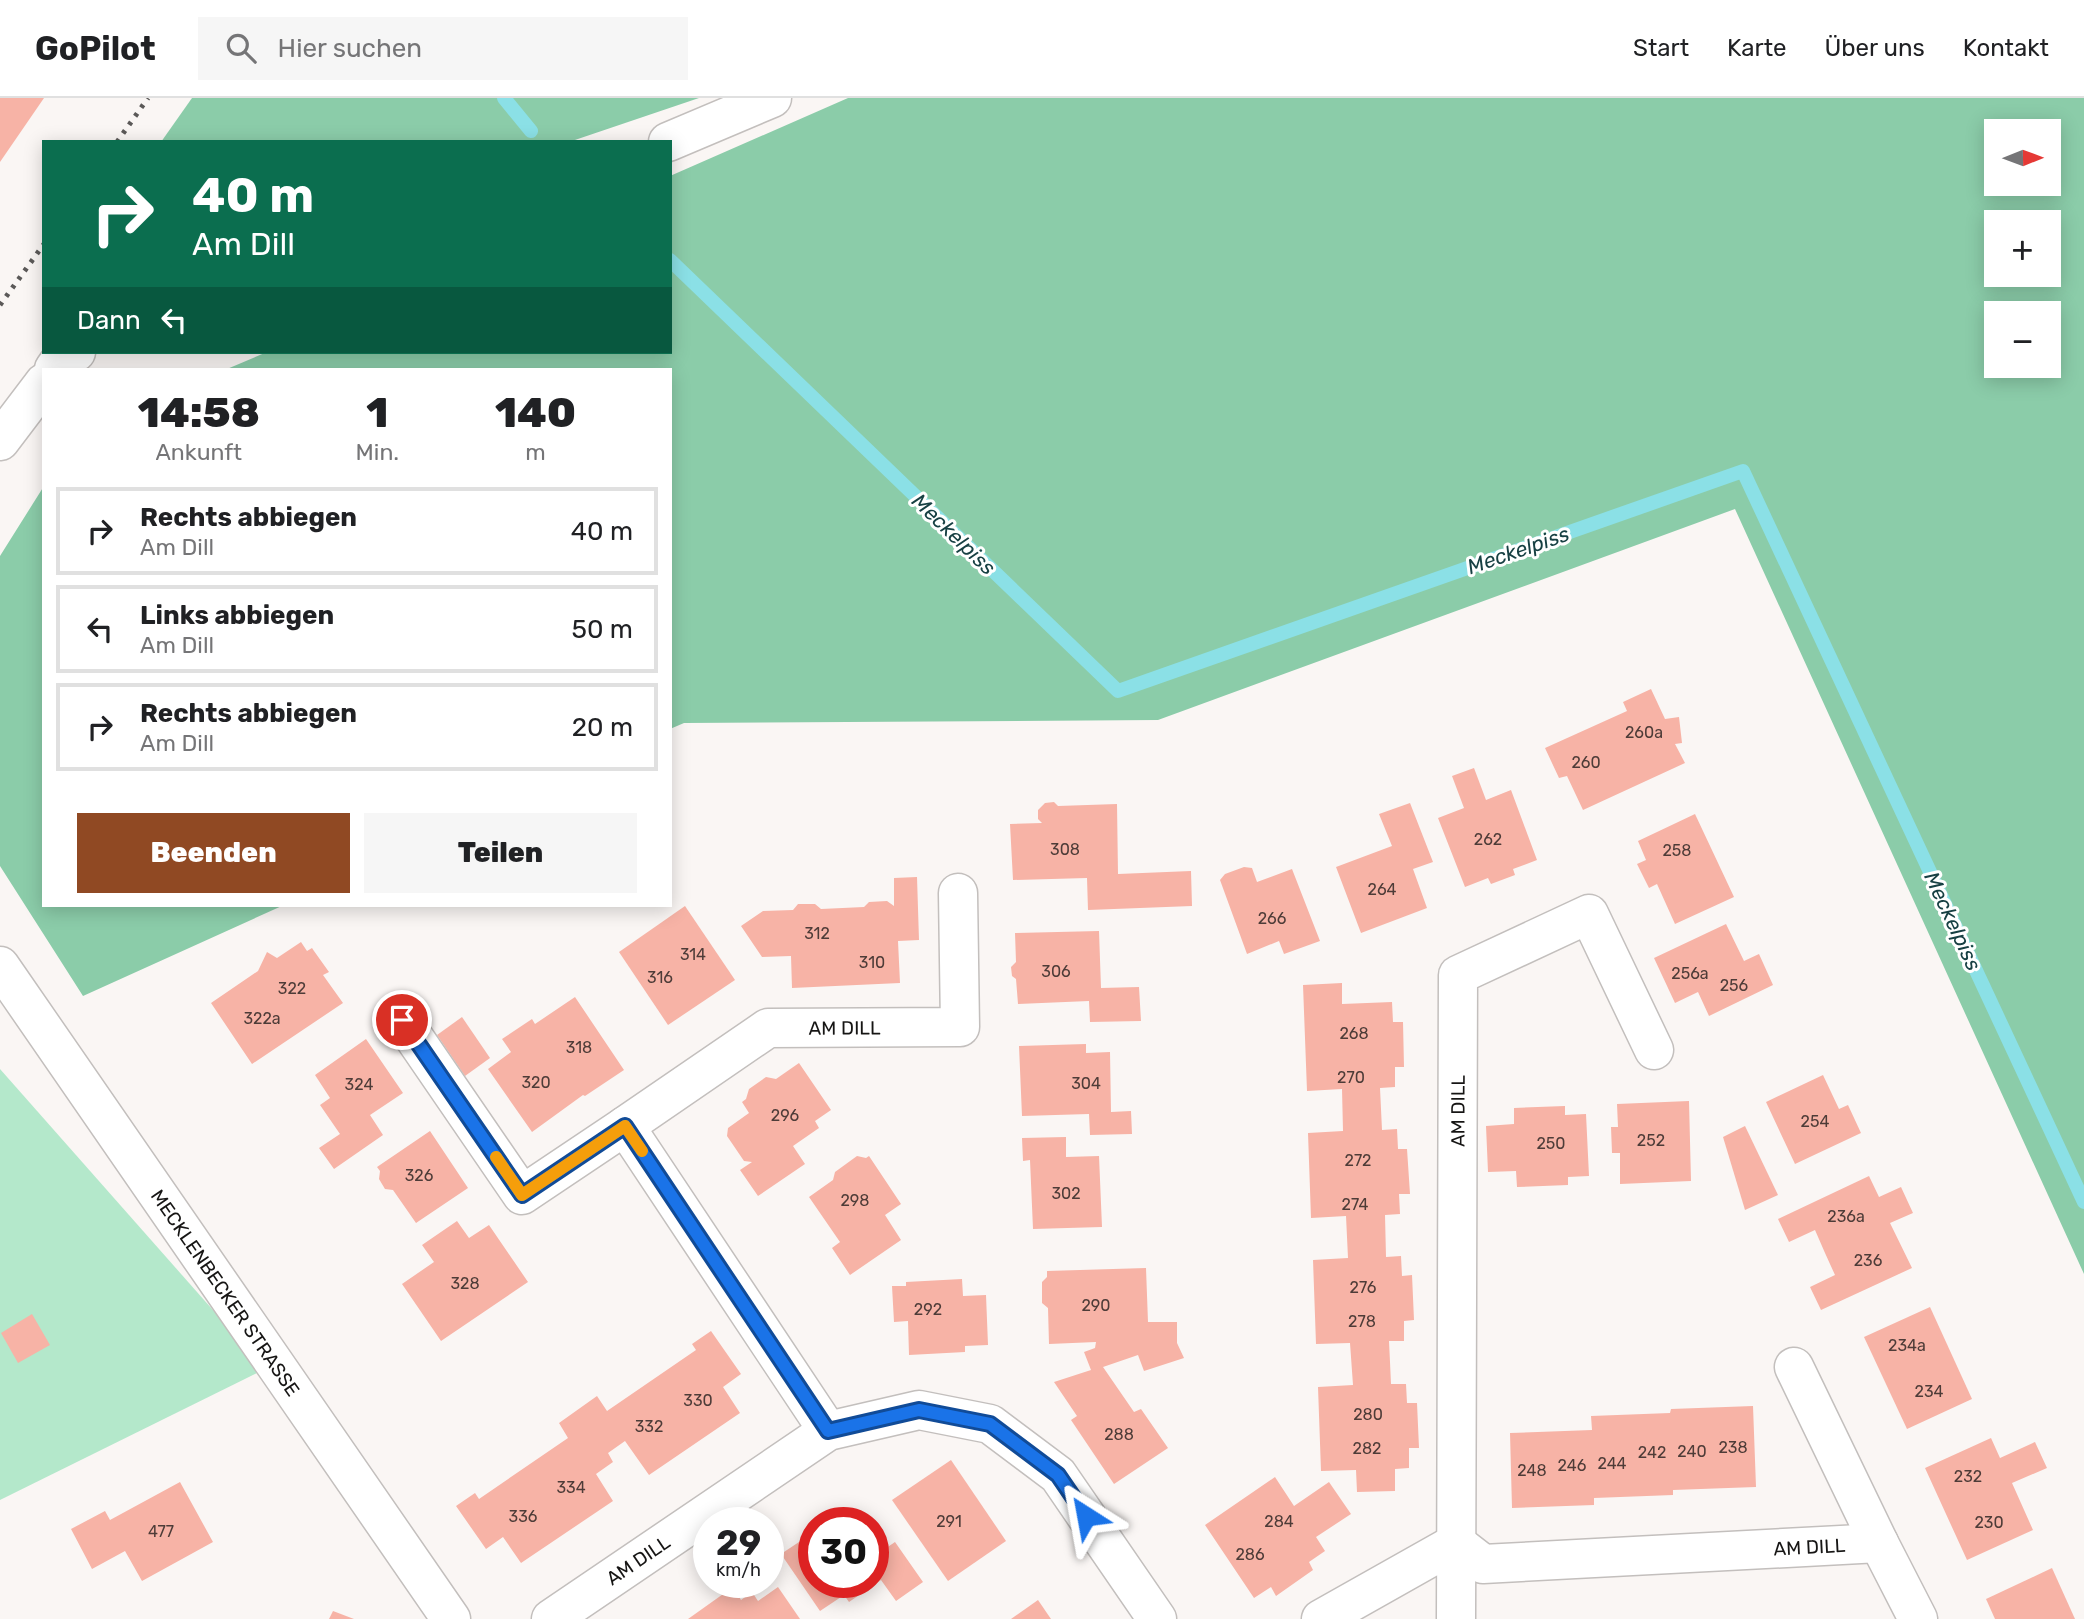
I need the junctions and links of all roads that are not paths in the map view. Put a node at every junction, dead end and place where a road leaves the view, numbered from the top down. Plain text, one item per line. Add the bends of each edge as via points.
1 (772, 98) edge
2 (672, 140) edge
3 (70, 354) edge
4 (55, 368) edge
5 (42, 386) edge
6 (0, 442) edge
7 (958, 893) dead end
8 (0, 966) edge
9 (402, 1020) dead end
10 (1654, 1050) dead end
11 (625, 1126) junction
12 (1794, 1367) dead end
13 (828, 1431) junction
14 (1456, 1543) junction
15 (1879, 1543) junction
16 (451, 1619) edge
17 (551, 1619) edge
18 (1157, 1619) edge
19 (1321, 1619) edge
20 (1456, 1619) edge
21 (1918, 1619) edge

1 - 2 street
3 - 4 street
5 - 6 street
7 - 11 street, AM DILL via 960,1027 768,1028
8 - 16 street, MECKLENBECKER STRASSE
9 - 11 street, AM DILL via 522,1195
10 - 14 street, AM DILL via 1589,914 1458,975
11 - 13 street
12 - 15 street, AM DILL
13 - 17 street, AM DILL
13 - 18 street, AM DILL via 919,1410 990,1424 1058,1475
14 - 15 street, AM DILL via 1483,1564
14 - 19 street
14 - 20 street, AM DILL
15 - 21 street, AM DILL

